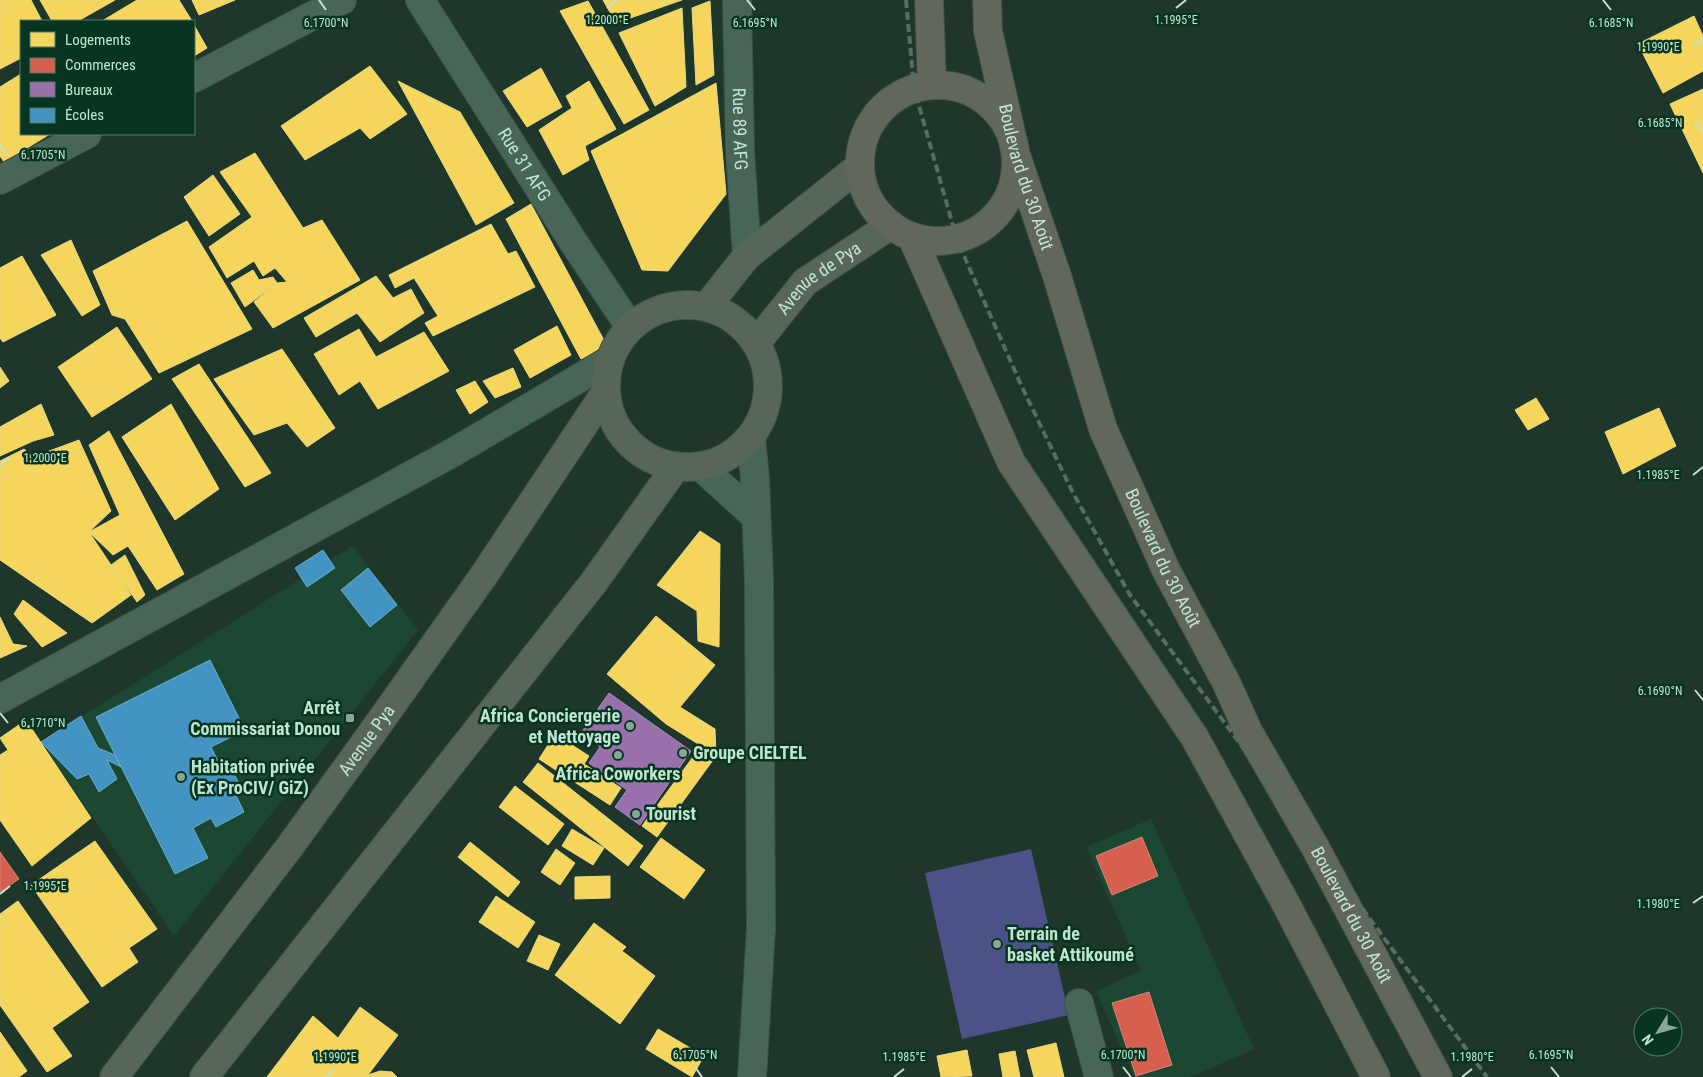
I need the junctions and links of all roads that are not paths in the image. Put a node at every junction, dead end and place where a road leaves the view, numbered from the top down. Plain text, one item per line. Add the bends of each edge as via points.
1 (342, 0) edge
2 (420, 0) edge
3 (737, 0) edge
4 (929, 0) edge
5 (987, 0) edge
6 (195, 77) edge
7 (932, 85) junction
8 (85, 135) edge
9 (1016, 155) junction
10 (860, 166) junction
11 (0, 180) edge
12 (901, 231) junction
13 (747, 256) junction
14 (706, 306) junction
15 (630, 327) junction
16 (757, 342) junction
17 (610, 360) junction
18 (604, 393) junction
19 (751, 437) junction
20 (688, 467) junction
21 (756, 517) junction
22 (0, 698) edge
23 (1079, 1003) dead end
24 (114, 1077) edge
25 (204, 1077) edge
26 (752, 1077) edge
27 (1098, 1077) edge
28 (1376, 1077) edge
29 (1438, 1077) edge

1 - 6 street
2 - 15 street, Rue 31 AFG
3 - 13 street, Rue 89 AFG via 740,152
4 - 7 highway
5 - 9 highway, Boulevard du 30 Août via 988,31
7 - 9 highway via 961,88 988,102 1007,126
7 - 10 highway via 914,88 891,99 874,118 863,140
8 - 11 street
9 - 12 highway via 1016,177 1008,199 996,217 978,231 957,240 934,241
9 - 29 highway, Boulevard du 30 Août via 1103,429 1166,570 1248,730 1315,847
10 - 12 highway via 865,188 875,208
10 - 13 main road
12 - 16 main road, Avenue de Pya via 805,282
12 - 28 highway via 1012,462 1195,738
13 - 14 main road
14 - 15 main road via 668,306 648,314
14 - 16 main road via 730,317
15 - 17 main road
16 - 19 main road via 766,367 767,403
17 - 18 main road
17 - 22 street via 452,453
18 - 20 main road via 625,438 643,455
18 - 24 main road, Avenue Pya via 484,575 372,733
19 - 20 main road via 716,462
19 - 21 street
20 - 21 street
20 - 25 main road
21 - 26 street via 761,928
23 - 27 street

